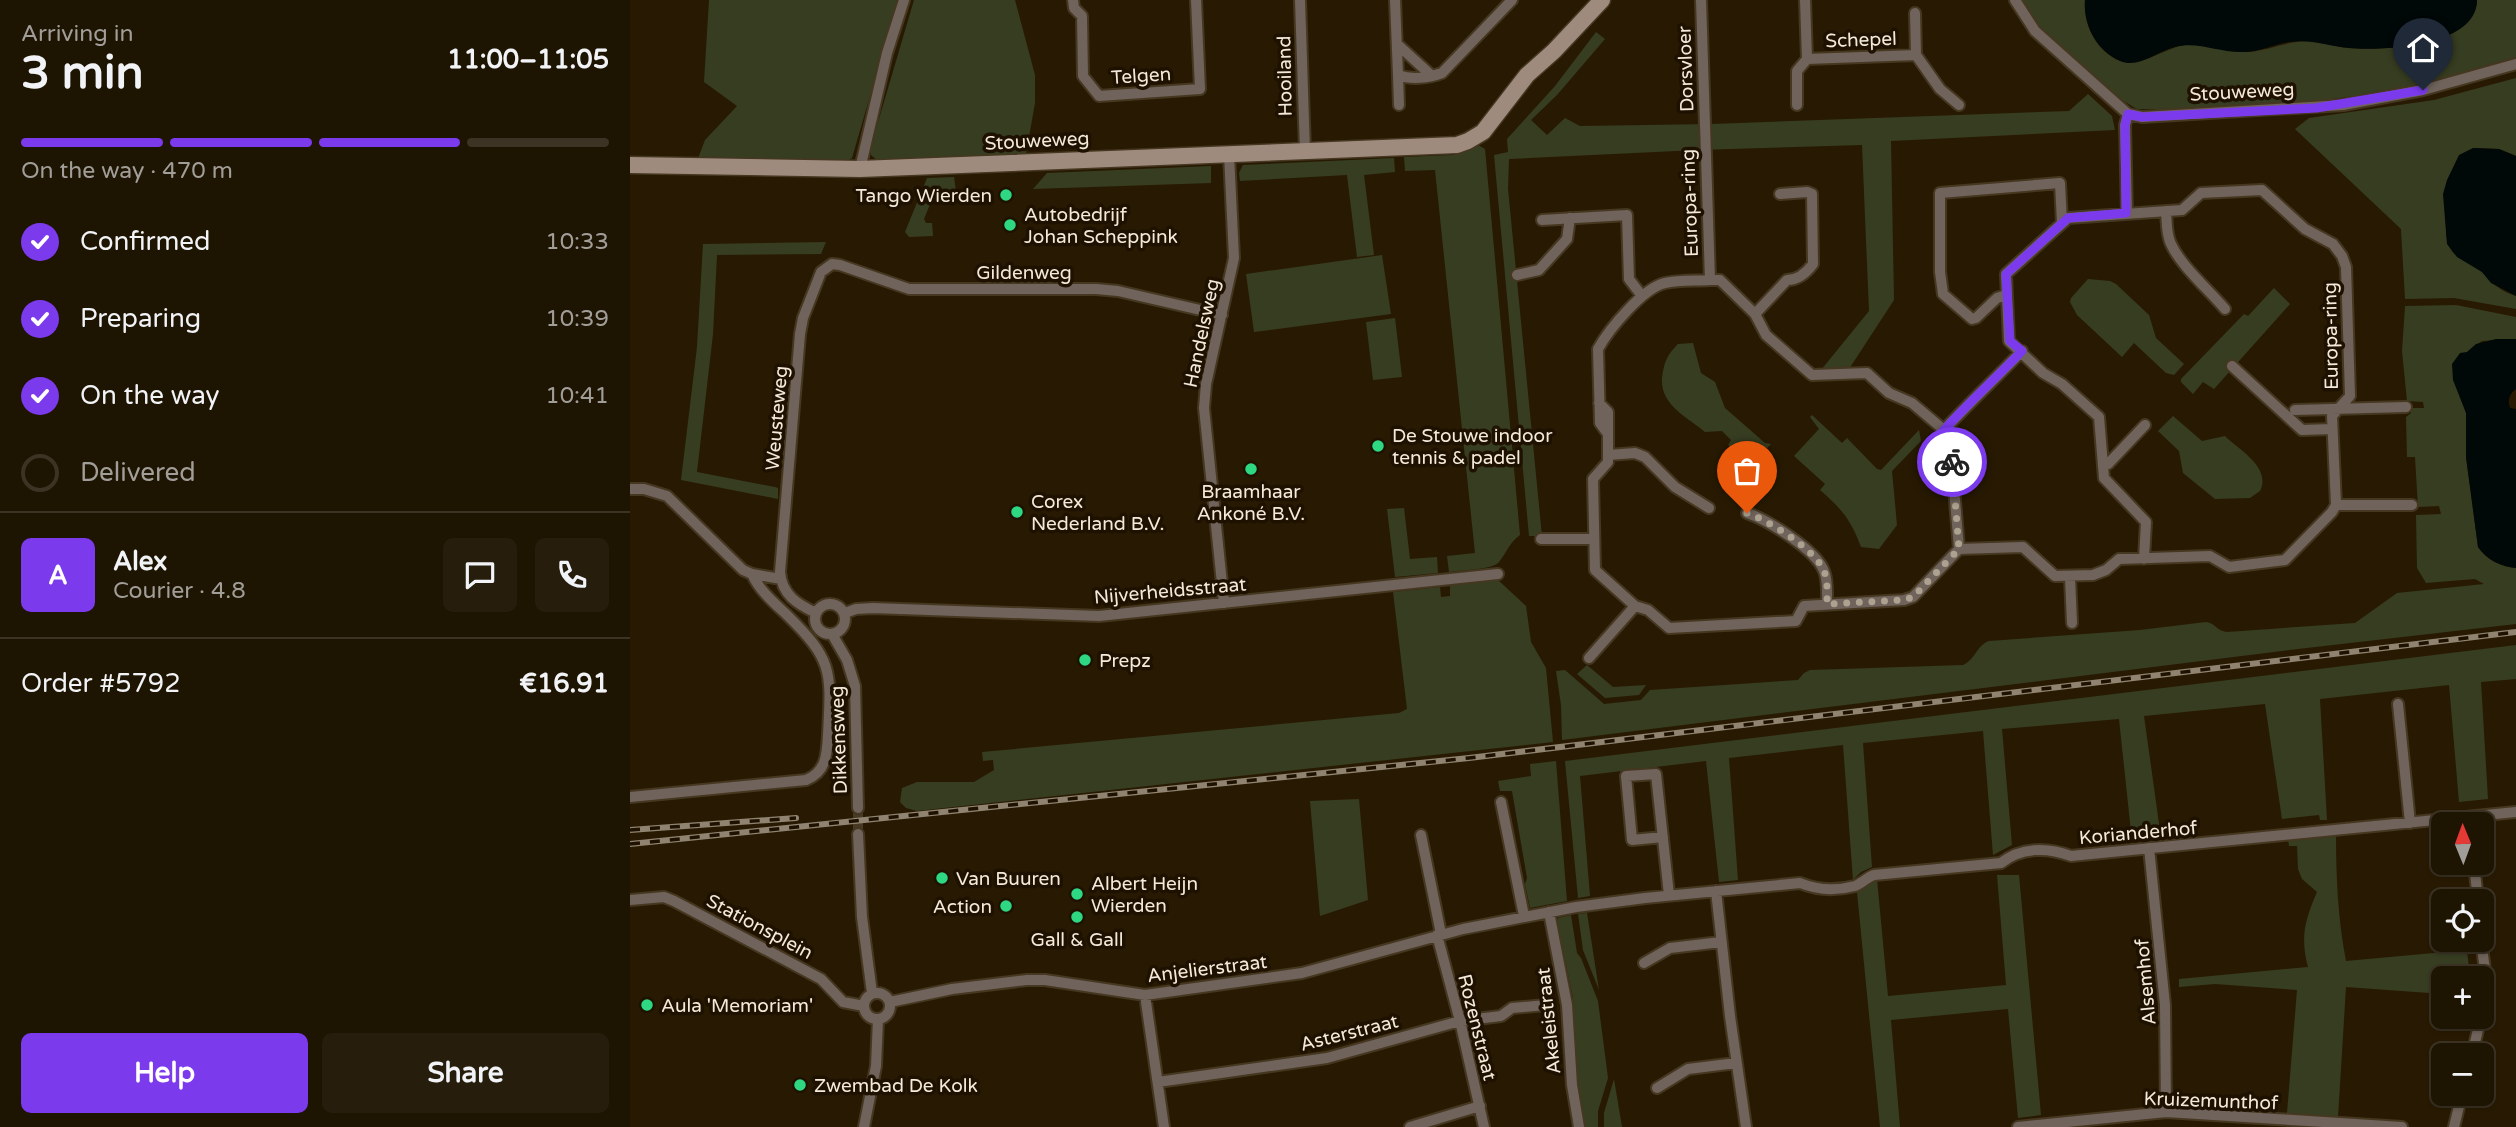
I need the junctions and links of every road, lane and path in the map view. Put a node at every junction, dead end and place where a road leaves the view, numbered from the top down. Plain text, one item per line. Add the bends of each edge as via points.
1 (904, 0) edge
2 (1073, 0) edge
3 (1196, 0) edge
4 (1300, 0) edge
5 (1395, 0) edge
6 (1512, 0) edge
7 (1616, 0) edge
8 (1700, 0) edge
9 (1805, 0) edge
10 (2015, 0) edge
11 (1597, 6) edge
12 (1915, 13) dead end
13 (1397, 44) junction
14 (1916, 55) junction
15 (1807, 59) junction
16 (2516, 64) edge
17 (1398, 75) junction
18 (1432, 76) junction
19 (1399, 105) dead end
20 (1797, 105) dead end
21 (1959, 105) dead end
22 (2128, 114) junction
23 (1704, 137) joint
24 (1305, 151) junction
25 (1230, 154) junction
26 (630, 165) edge
27 (860, 169) junction
28 (1780, 194) dead end
29 (2166, 211) junction
30 (2126, 213) junction
31 (1570, 218) junction
32 (1542, 220) dead end
33 (2062, 223) junction
34 (828, 266) joint
35 (1517, 275) dead end
36 (1710, 280) junction
37 (2006, 295) junction
38 (1642, 296) junction
39 (2225, 309) dead end
40 (1755, 314) junction
41 (1222, 315) junction
42 (2022, 351) junction
43 (2232, 366) dead end
44 (2406, 407) dead end
45 (2295, 410) dead end
46 (2339, 410) junction
47 (2145, 425) dead end
48 (2332, 429) junction
49 (1944, 430) junction
50 (1608, 455) junction
51 (2103, 464) junction
52 (630, 489) edge
53 (2336, 505) junction
54 (2412, 505) dead end
55 (1709, 508) dead end
56 (1747, 513) dead end
57 (1594, 538) junction
58 (1541, 539) dead end
59 (1959, 549) junction
60 (2144, 559) junction
61 (1498, 574) dead end
62 (752, 575) junction
63 (2070, 577) junction
64 (781, 579) junction
65 (1224, 603) junction
66 (1827, 604) junction
67 (1635, 606) junction
68 (816, 613) junction
69 (845, 613) junction
70 (2072, 623) dead end
71 (832, 634) junction
72 (1589, 658) dead end
73 (2398, 704) dead end
74 (630, 797) edge
75 (1501, 802) dead end
76 (858, 808) tunnel mouth
77 (2516, 812) edge
78 (2494, 816) edge
79 (2431, 822) edge
80 (2410, 823) junction
81 (858, 834) tunnel mouth
82 (1421, 835) dead end
83 (1663, 837) junction
84 (2150, 848) junction
85 (1716, 891) junction
86 (1669, 895) junction
87 (630, 900) edge
88 (1573, 908) joint
89 (1549, 912) junction
90 (1524, 916) junction
91 (1439, 935) junction
92 (1721, 942) junction
93 (1644, 963) dead end
94 (872, 993) junction
95 (1145, 995) junction
96 (890, 1002) junction
97 (1546, 1005) dead end
98 (864, 1006) junction
99 (878, 1019) junction
100 (1460, 1021) junction
101 (1736, 1063) junction
102 (1158, 1082) junction
103 (1657, 1088) dead end
104 (1480, 1106) junction
105 (2459, 1106) edge
106 (2166, 1112) junction
107 (864, 1127) edge
108 (1164, 1127) edge
109 (1410, 1127) edge
110 (1484, 1127) edge
111 (1579, 1127) edge
112 (1746, 1127) edge
113 (2018, 1127) edge
114 (2399, 1127) edge
115 (2455, 1127) edge

1 - 27 street
2 - 3 street, Telgen via 1082,16 1083,76 1099,96 1200,89
4 - 24 street, Hooiland
5 - 13 street
6 - 18 street via 1454,62
7 - 11 main road, Stouweweg
8 - 23 street, Dorsvloer
9 - 15 street, Schepel
10 - 22 street via 2035,31
11 - 24 main road, Stouweweg via 1524,90 1468,141
12 - 14 street, Schepel
13 - 17 street
13 - 18 street
14 - 15 street, Schepel
14 - 21 street, Schepel via 1940,89
15 - 20 street, Schepel via 1797,71
16 - 22 street, Stouweweg via 2423,90 2343,105 2142,117
17 - 18 street
17 - 19 street
22 - 30 street
23 - 36 street, Europa-ring
24 - 25 main road, Stouweweg
25 - 27 main road, Stouweweg
25 - 41 street, Handelsweg via 1234,258
26 - 27 main road, Stouweweg
28 - 40 street via 1812,194 1814,264 1794,280 1787,280
29 - 30 street, Europa-ring
29 - 39 street via 2171,245
29 - 46 street, Europa-ring via 2182,210 2201,192 2262,190 2305,229 2333,244 2346,267 2350,397
30 - 33 street, Europa-ring via 2068,218
31 - 32 street
31 - 35 street via 1567,239 1546,262 1532,273
31 - 38 street via 1626,215 1629,279
33 - 37 street via 2006,274
33 - 37 street via 2060,183 1940,193 1943,294 1972,318
34 - 41 street, Gildenweg via 840,265 909,289 1107,290
34 - 64 street, Weusteweg via 816,284 800,334
36 - 38 street, Europa-ring via 1662,284
36 - 40 street via 1720,280
37 - 42 street via 2010,341
38 - 50 street, Europa-ring via 1598,349 1600,424 1608,434
40 - 49 street via 1766,335 1812,375 1867,373
41 - 65 street, Handelsweg via 1204,408
42 - 49 street
42 - 51 street via 2099,417
43 - 48 street via 2302,430
44 - 46 street, Europa-ring
45 - 46 street, Europa-ring
46 - 48 street, Europa-ring via 2332,416
47 - 51 street
48 - 53 street, Europa-ring
49 - 59 street via 1950,439
50 - 55 street via 1645,457 1675,487
50 - 57 street, Europa-ring via 1608,462 1593,479
51 - 60 street via 2104,478 2146,522
52 - 62 street via 667,496
53 - 54 street
53 - 60 street via 2285,560 2229,567 2210,556
56 - 66 street via 1760,517 1816,557 1825,573
57 - 58 street
57 - 67 street, Europa-ring via 1595,570
59 - 63 street via 2023,547 2055,576
59 - 66 street, Europa-ring via 1913,597
60 - 63 street via 2119,559 2093,576
61 - 65 street, Nijverheidsstraat
62 - 64 street
62 - 74 street via 759,588 809,637 825,663 829,684 824,764 814,777
63 - 70 street
64 - 68 street via 789,596
65 - 69 street, Nijverheidsstraat via 1099,616 873,608
66 - 67 street, Europa-ring via 1804,606 1796,621 1669,628 1648,610
67 - 72 street
68 - 69 street via 830,603
68 - 71 street via 819,629
69 - 71 street via 844,627
71 - 76 street, Dikkensweg via 855,686
73 - 80 street
75 - 90 street
77 - 78 street, Korianderhof
79 - 80 street, Korianderhof
80 - 84 street, Korianderhof
81 - 94 street
82 - 91 street
83 - 83 street via 1632,840 1626,776 1656,774
83 - 86 street
84 - 85 street, Korianderhof via 2071,856 2052,849 2017,853 2001,863 1874,876 1857,886 1817,890 1800,883
84 - 106 street, Alsemhof via 2165,1005
85 - 86 street, Korianderhof
85 - 92 street
86 - 88 street, Korianderhof
87 - 98 street, Stationsplein via 664,897 674,901 821,979 843,1002
88 - 89 street, Anjelierstraat
89 - 90 street, Anjelierstraat
89 - 111 street, Akeleistraat via 1567,1005
90 - 91 street, Anjelierstraat
91 - 95 street, Anjelierstraat via 1302,973
91 - 100 street, Rozenstraat
92 - 93 street via 1670,948
92 - 101 street
94 - 96 street via 882,993
94 - 98 street
95 - 96 street, Anjelierstraat via 1027,980
95 - 102 street
96 - 99 street via 889,1012
97 - 100 street, Asterstraat
98 - 99 street via 869,1016
99 - 107 street via 875,1074
100 - 102 street, Asterstraat via 1327,1058
100 - 104 street, Rozenstraat
101 - 103 street via 1688,1069
101 - 112 street
102 - 108 street
104 - 109 street
104 - 110 street, Rozenstraat
105 - 115 street
106 - 113 street, Kruizemunthof
106 - 114 street, Kruizemunthof

